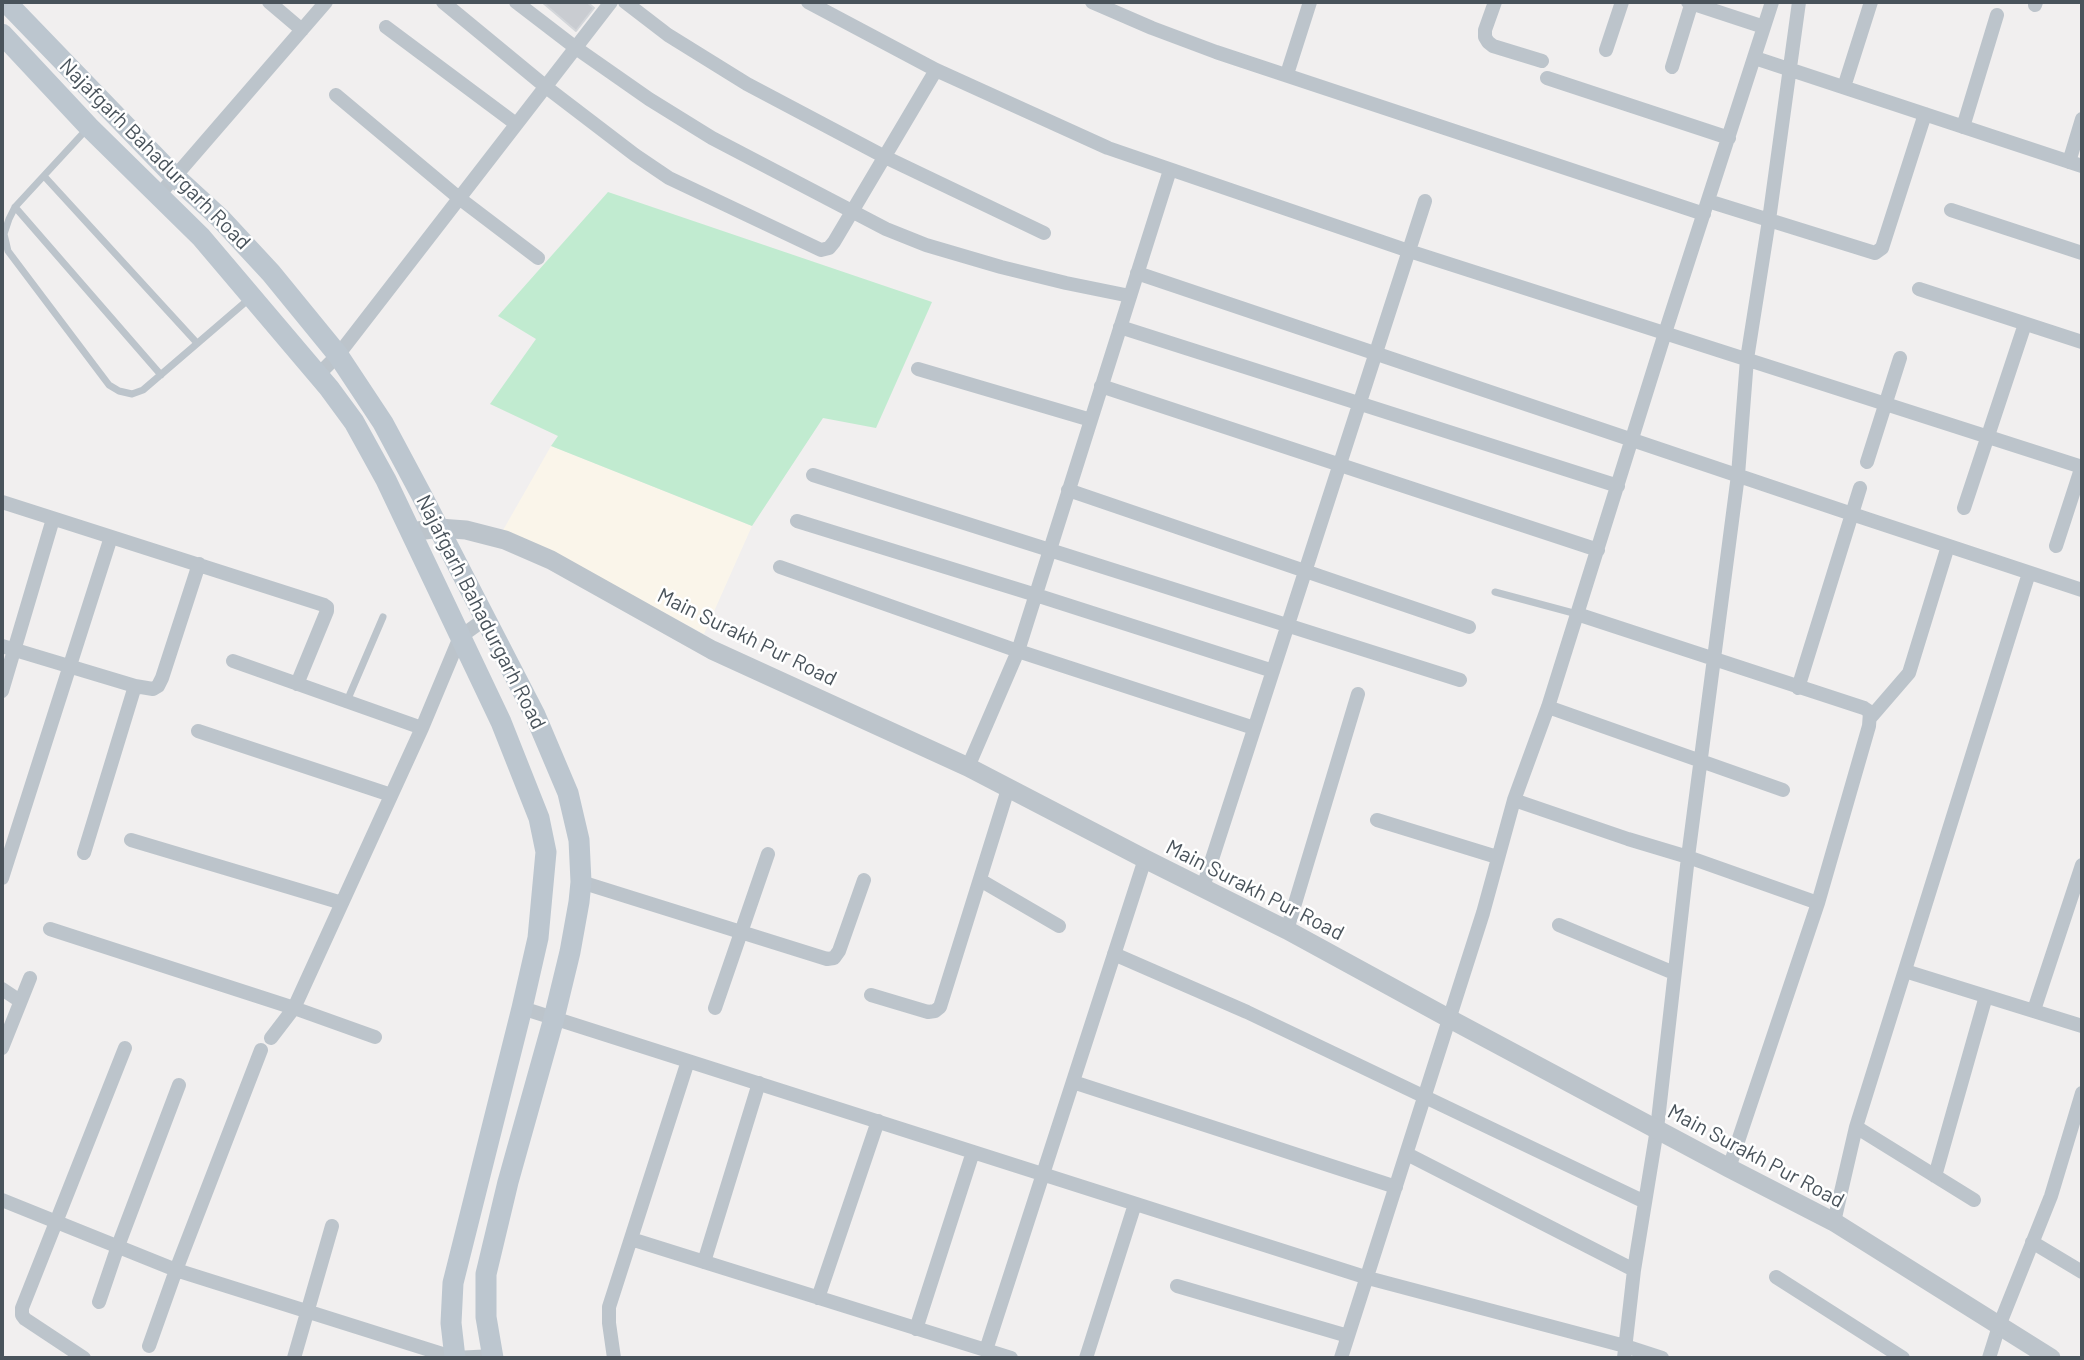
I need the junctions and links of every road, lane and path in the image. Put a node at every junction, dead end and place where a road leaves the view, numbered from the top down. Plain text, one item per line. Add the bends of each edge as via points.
1 (6, 2) edge
2 (269, 2) edge
3 (326, 2) edge
4 (443, 2) edge
5 (516, 2) edge
6 (611, 2) edge
7 (625, 2) edge
8 (808, 2) edge
9 (1092, 2) edge
10 (1310, 2) edge
11 (1495, 2) edge
12 (1622, 2) edge
13 (1690, 2) edge
14 (1772, 2) edge
15 (1798, 2) edge
16 (1871, 2) edge
17 (1997, 15) dead end
18 (386, 27) dead end
19 (1764, 27) junction
20 (302, 30) junction
21 (2, 34) edge
22 (576, 48) junction
23 (1606, 50) dead end
24 (1755, 58) junction
25 (1542, 61) dead end
26 (1672, 67) dead end
27 (1789, 69) junction
28 (936, 70) junction
29 (1287, 74) junction
30 (1547, 78) dead end
31 (546, 87) junction
32 (1844, 87) junction
33 (336, 95) dead end
34 (1925, 114) junction
35 (2082, 119) edge
36 (516, 124) junction
37 (89, 127) junction
38 (1963, 127) junction
39 (1729, 138) junction
40 (885, 157) junction
41 (2075, 164) edge
42 (1170, 170) junction
43 (44, 176) junction
44 (174, 176) junction
45 (159, 195) junction
46 (459, 198) junction
47 (1425, 201) dead end
48 (15, 207) junction
49 (1706, 207) junction
50 (1951, 210) dead end
51 (852, 212) junction
52 (1769, 220) junction
53 (1044, 233) dead end
54 (1409, 251) junction
55 (2082, 253) edge
56 (538, 258) dead end
57 (1137, 273) junction
58 (1919, 289) dead end
59 (252, 296) junction
60 (1130, 296) junction
61 (2025, 324) junction
62 (1120, 327) junction
63 (1665, 333) junction
64 (2082, 342) edge
65 (197, 343) junction
66 (1376, 353) junction
67 (338, 355) junction
68 (1900, 358) dead end
69 (1747, 359) junction
70 (918, 369) dead end
71 (161, 375) junction
72 (318, 375) junction
73 (1101, 386) junction
74 (1360, 403) junction
75 (1886, 404) junction
76 (1091, 420) junction
77 (1988, 437) junction
78 (1633, 439) junction
79 (1867, 462) dead end
80 (1340, 465) junction
81 (2082, 466) edge
82 (813, 475) dead end
83 (1738, 475) junction
84 (1618, 486) junction
85 (1860, 488) dead end
86 (1068, 490) junction
87 (2, 502) edge
88 (1964, 508) dead end
89 (1852, 514) junction
90 (54, 519) junction
91 (797, 521) dead end
92 (439, 528) junction
93 (411, 532) junction
94 (111, 537) junction
95 (1948, 546) junction
96 (2056, 546) dead end
97 (1050, 550) junction
98 (1598, 550) junction
99 (199, 564) junction
100 (780, 567) dead end
101 (1305, 571) junction
102 (2029, 573) junction
103 (2082, 590) edge
104 (1495, 592) dead end
105 (1036, 595) junction
106 (1577, 614) junction
107 (383, 617) dead end
108 (485, 619) junction
109 (1288, 625) junction
110 (1469, 626) dead end
111 (460, 637) junction
112 (8, 648) edge
113 (1018, 650) junction
114 (1713, 659) junction
115 (233, 661) dead end
116 (70, 666) junction
117 (1273, 671) junction
118 (1460, 680) dead end
119 (297, 684) junction
120 (135, 686) junction
121 (1798, 688) junction
122 (2, 691) edge
123 (1358, 694) dead end
124 (347, 701) junction
125 (1548, 707) junction
126 (1871, 718) junction
127 (422, 728) junction
128 (1254, 728) junction
129 (198, 731) dead end
130 (1700, 760) junction
131 (968, 767) junction
132 (1008, 789) junction
133 (1783, 790) dead end
134 (391, 795) junction
135 (1514, 800) junction
136 (1377, 820) dead end
137 (131, 840) dead end
138 (84, 853) dead end
139 (768, 854) dead end
140 (1497, 857) junction
141 (1688, 857) junction
142 (1145, 859) junction
143 (2082, 865) edge
144 (2, 878) edge
145 (864, 880) dead end
146 (980, 880) junction
147 (581, 882) junction
148 (1203, 887) junction
149 (342, 903) junction
150 (1818, 903) junction
151 (1559, 925) dead end
152 (1059, 926) dead end
153 (50, 929) dead end
154 (1287, 930) junction
155 (741, 932) junction
156 (1114, 954) junction
157 (1905, 971) junction
158 (1674, 973) junction
159 (30, 978) dead end
160 (2, 989) edge
161 (871, 995) dead end
162 (1986, 996) junction
163 (20, 1001) junction
164 (715, 1007) dead end
165 (294, 1008) junction
166 (523, 1008) junction
167 (2034, 1010) junction
168 (554, 1018) junction
169 (1450, 1019) junction
170 (2082, 1026) edge
171 (375, 1037) dead end
172 (271, 1038) dead end
173 (2, 1048) edge
174 (125, 1048) dead end
175 (261, 1050) dead end
176 (688, 1061) junction
177 (1073, 1082) junction
178 (759, 1083) junction
179 (179, 1085) dead end
180 (2082, 1093) edge
181 (1424, 1098) junction
182 (878, 1121) junction
183 (2078, 1122) edge
184 (1856, 1127) junction
185 (1657, 1129) junction
186 (973, 1152) junction
187 (1407, 1154) junction
188 (1729, 1168) junction
189 (1043, 1174) junction
190 (1935, 1176) junction
191 (1396, 1187) junction
192 (2, 1200) edge
193 (1974, 1200) dead end
194 (1645, 1202) junction
195 (1136, 1204) junction
196 (56, 1222) junction
197 (1834, 1222) junction
198 (332, 1226) dead end
199 (631, 1240) junction
200 (2032, 1242) junction
201 (118, 1246) junction
202 (704, 1262) junction
203 (176, 1270) junction
204 (1634, 1270) junction
205 (2082, 1272) edge
206 (1776, 1277) dead end
207 (1368, 1278) junction
208 (1177, 1286) dead end
209 (818, 1298) junction
210 (99, 1302) dead end
211 (307, 1311) junction
212 (1999, 1326) junction
213 (916, 1329) junction
214 (1348, 1336) junction
215 (149, 1346) dead end
216 (986, 1350) junction
217 (1624, 1352) edge
218 (493, 1357) edge
219 (84, 1358) edge
220 (293, 1358) edge
221 (455, 1358) edge
222 (614, 1358) edge
223 (1011, 1358) edge
224 (1086, 1358) edge
225 (1341, 1358) edge
226 (1662, 1358) edge
227 (1903, 1358) edge
228 (1989, 1358) edge
229 (2051, 1358) edge

1 - 44 main road, Najafgarh Bahadurgarh Road
2 - 20 street
3 - 20 street
4 - 31 street
5 - 22 street
6 - 22 street
7 - 40 street via 668,35 747,83
8 - 28 street
9 - 29 street via 1180,39
10 - 29 street
11 - 25 street via 1485,30 1488,42
12 - 23 street
13 - 19 street
13 - 26 street
14 - 19 street
15 - 27 street
16 - 32 street
17 - 38 street
18 - 36 street
19 - 24 street
20 - 44 street
21 - 37 main road, Najafgarh Bahadurgarh Road
22 - 31 street
22 - 51 street via 712,138
24 - 27 street
24 - 39 street
27 - 32 street
27 - 52 street
28 - 40 street
28 - 42 street via 1108,148
29 - 49 street
30 - 39 street
31 - 36 street
31 - 51 street via 668,177 821,250 834,242
32 - 34 street
33 - 46 street
34 - 38 street
34 - 52 street via 1879,251
35 - 41 street
36 - 46 street
37 - 43 lane
37 - 45 main road, Najafgarh Bahadurgarh Road
38 - 41 street
39 - 49 street
40 - 51 street
40 - 53 street
42 - 54 street
42 - 57 street
43 - 48 lane
43 - 65 lane
44 - 45 street
44 - 67 main road, Najafgarh Bahadurgarh Road via 271,273
45 - 59 main road, Najafgarh Bahadurgarh Road
46 - 56 street
46 - 67 street
47 - 54 street
48 - 71 lane
48 - 71 lane via 4,234 8,251 109,385 132,394
49 - 52 street
49 - 63 street
50 - 55 street
51 - 60 street via 926,245 1066,284
52 - 69 street
54 - 63 street
54 - 66 street
57 - 60 street
57 - 66 street
58 - 61 street
59 - 65 lane
59 - 72 main road, Najafgarh Bahadurgarh Road
60 - 62 street
61 - 64 street
61 - 77 street
62 - 73 street
62 - 74 street
63 - 69 street
63 - 78 street
65 - 71 lane
66 - 74 street
66 - 78 street
67 - 72 street
67 - 92 main road, Najafgarh Bahadurgarh Road via 383,423
68 - 75 street
69 - 75 street
69 - 83 street
70 - 76 street
72 - 93 main road, Najafgarh Bahadurgarh Road via 354,422
73 - 76 street
73 - 80 street
74 - 80 street
74 - 84 street
75 - 77 street
75 - 79 street
76 - 86 street
77 - 81 street
77 - 88 street
78 - 83 street
78 - 84 street
80 - 98 street
80 - 101 street
81 - 96 street
82 - 97 street
83 - 89 street
83 - 114 street
84 - 98 street
85 - 89 street
86 - 97 street
86 - 101 street
87 - 90 street
89 - 95 street
89 - 121 street
90 - 94 street
90 - 112 street
91 - 105 street
92 - 93 street, Main Surakh Pur Road
92 - 108 main road, Najafgarh Bahadurgarh Road
92 - 131 street, Main Surakh Pur Road via 505,541 551,561 712,650
93 - 111 main road, Najafgarh Bahadurgarh Road
94 - 99 street
94 - 116 street
95 - 102 street
95 - 126 street via 1909,673
97 - 105 street
97 - 109 street
98 - 106 street
99 - 119 street via 327,607
99 - 120 street via 158,686
100 - 113 street
101 - 109 street
101 - 110 street
102 - 103 street
102 - 157 street
104 - 106 lane
105 - 113 street
105 - 117 street
106 - 114 street
106 - 125 street
107 - 124 lane
108 - 111 street
108 - 147 main road, Najafgarh Bahadurgarh Road via 535,715 568,793 579,840
109 - 117 street
109 - 118 street
111 - 127 street
111 - 166 main road, Najafgarh Bahadurgarh Road via 501,722 539,818 546,852 538,938
112 - 116 street
112 - 122 street
113 - 128 street
113 - 131 street
114 - 121 street
114 - 130 street
115 - 119 street
116 - 120 street
116 - 144 street
117 - 128 street
119 - 124 street
120 - 138 street
121 - 126 street via 1864,708
123 - 154 street
124 - 127 street
125 - 130 street
125 - 135 street
126 - 150 street
127 - 134 street
128 - 148 street
129 - 134 street
130 - 133 street
130 - 141 street
131 - 132 street, Main Surakh Pur Road
132 - 142 street, Main Surakh Pur Road
132 - 146 street
134 - 149 street
135 - 140 street
135 - 141 street
136 - 140 street
137 - 149 street
139 - 155 street
140 - 169 street
141 - 150 street
141 - 158 street
142 - 148 street, Main Surakh Pur Road
142 - 156 street
143 - 167 street
145 - 155 street via 834,958
146 - 152 street
146 - 161 street via 940,1007 929,1012
147 - 155 street
147 - 168 main road, Najafgarh Bahadurgarh Road
148 - 154 street, Main Surakh Pur Road
149 - 165 street
150 - 188 street
151 - 158 street
153 - 165 street
154 - 169 street, Main Surakh Pur Road
155 - 164 street
156 - 177 street
156 - 181 street
157 - 162 street
157 - 184 street
158 - 185 street
159 - 163 street
160 - 163 street
162 - 167 street
162 - 190 street
163 - 173 street
165 - 171 street
165 - 172 street
166 - 168 street
166 - 221 main road, Najafgarh Bahadurgarh Road via 453,1283
167 - 170 street
168 - 176 street
168 - 218 main road, Najafgarh Bahadurgarh Road via 486,1274 486,1317
169 - 181 street
169 - 185 street, Main Surakh Pur Road
174 - 196 street
175 - 203 street
176 - 178 street
176 - 199 street
177 - 189 street
177 - 191 street
178 - 182 street
178 - 202 street
179 - 201 street
180 - 183 street
181 - 187 street
181 - 194 street
182 - 186 street
182 - 209 street
183 - 200 street
184 - 190 street
184 - 197 street
185 - 188 street, Main Surakh Pur Road
185 - 194 street
186 - 189 street
186 - 213 street
187 - 191 street
187 - 204 street
188 - 197 street, Main Surakh Pur Road
189 - 195 street
189 - 216 street
190 - 193 street
191 - 207 street
192 - 196 street
194 - 204 street
195 - 207 street
195 - 224 street
196 - 201 street
196 - 219 street via 22,1315
197 - 212 street, Main Surakh Pur Road
198 - 211 street
199 - 202 street
199 - 222 street via 609,1307
200 - 205 street
200 - 212 street
201 - 203 street
201 - 210 street
202 - 209 street
203 - 211 street
203 - 215 street
204 - 217 street
206 - 227 street
207 - 214 street
207 - 217 street
208 - 214 street
209 - 213 street
211 - 220 street
211 - 221 street
212 - 228 street
212 - 229 street, Main Surakh Pur Road
213 - 216 street
214 - 225 street
216 - 223 street
217 - 226 street
218 - 221 street

